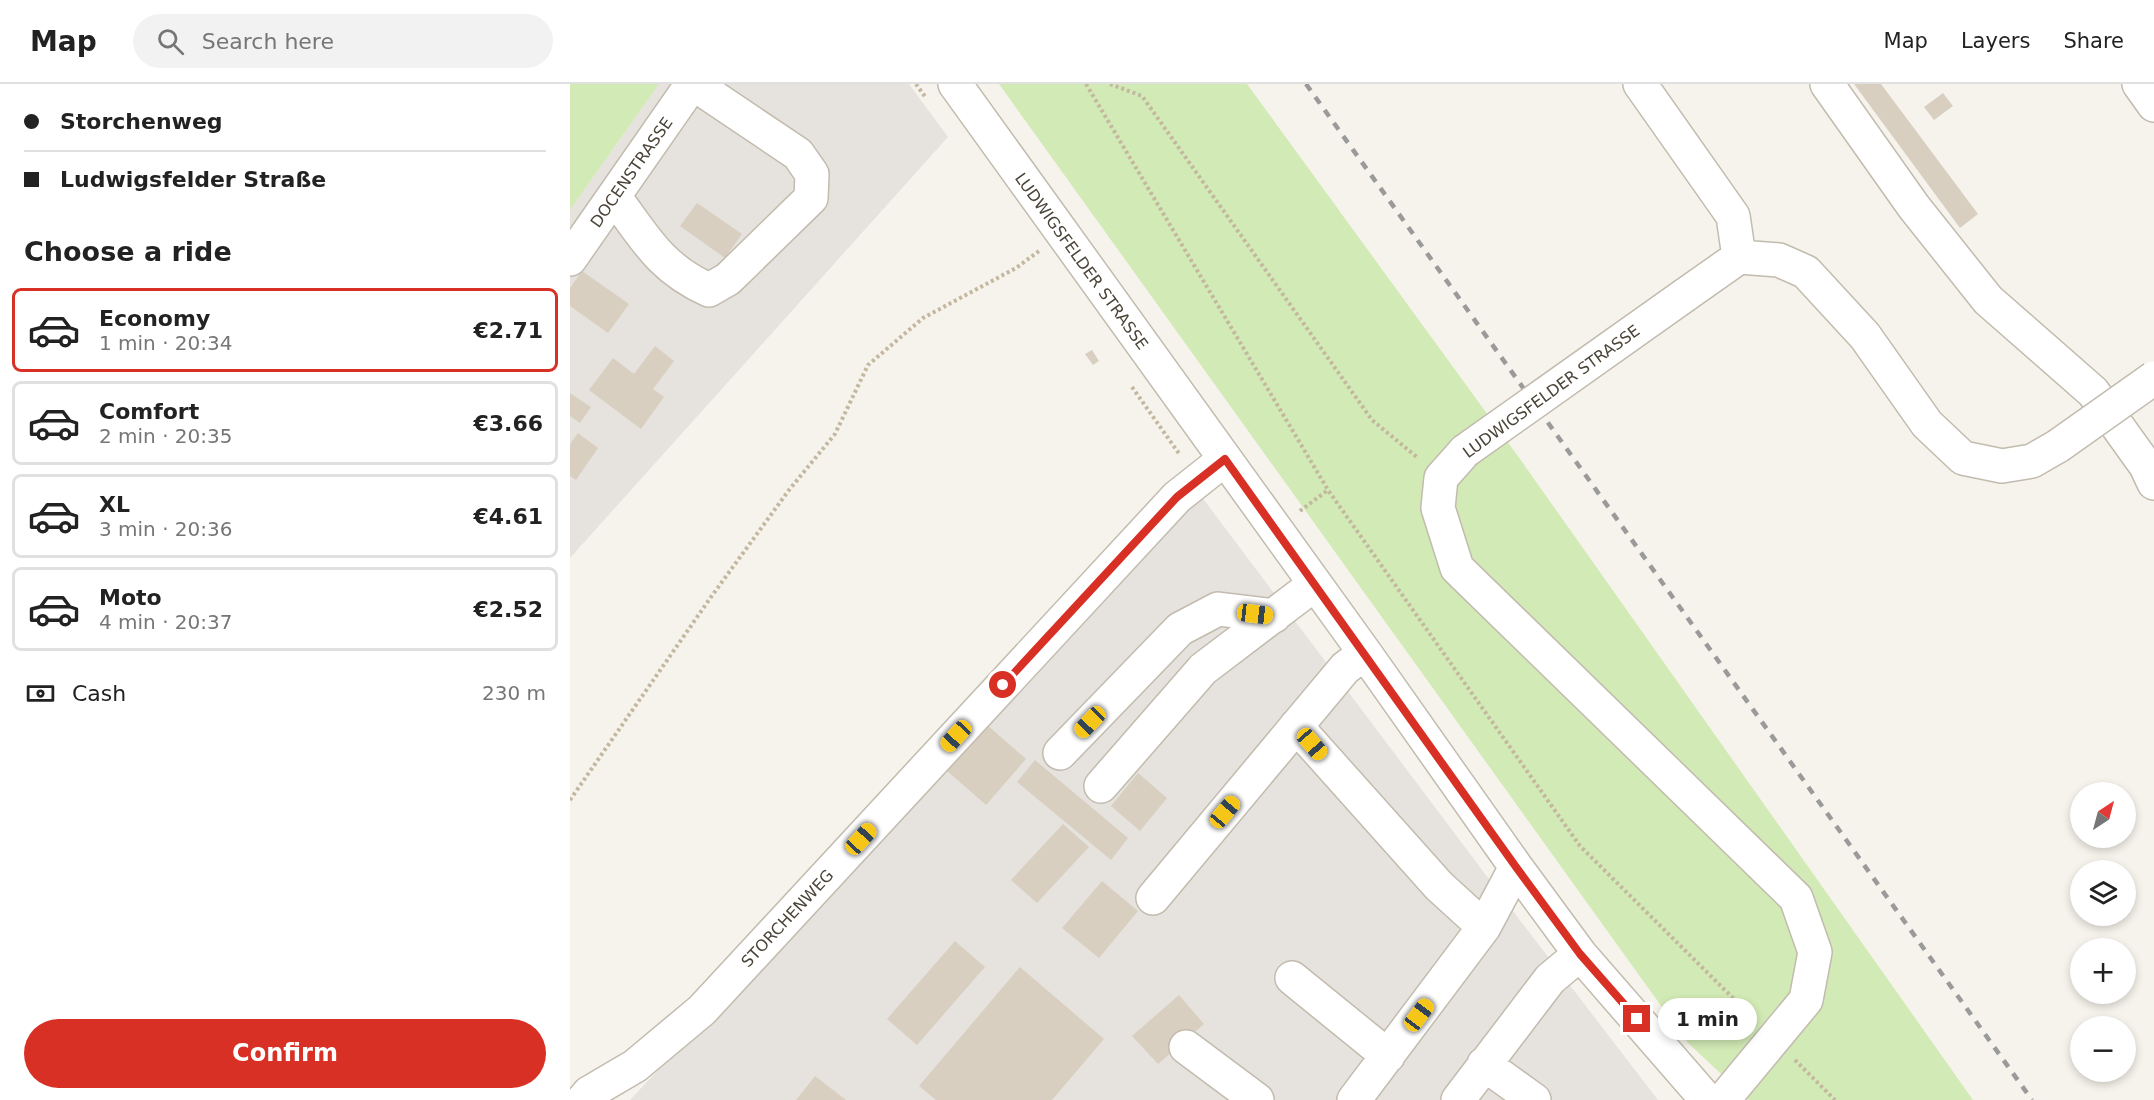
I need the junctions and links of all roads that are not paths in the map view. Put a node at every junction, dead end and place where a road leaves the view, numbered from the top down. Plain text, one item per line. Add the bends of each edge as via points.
1 (693, 84) edge
2 (955, 84) edge
3 (1640, 84) edge
4 (1827, 84) edge
5 (2139, 84) edge
6 (2154, 105) edge
7 (614, 196) junction
8 (1739, 257) junction
9 (570, 259) edge
10 (2154, 378) edge
11 (1225, 459) junction
12 (2154, 483) edge
13 (1315, 584) junction
14 (1274, 616) junction
15 (1365, 653) junction
16 (1296, 726) junction
17 (1060, 753) dead end
18 (1101, 786) dead end
19 (1516, 867) junction
20 (1153, 898) dead end
21 (1484, 927) junction
22 (1580, 954) junction
23 (1292, 978) dead end
24 (1186, 1047) dead end
25 (1388, 1056) junction
26 (1484, 1064) junction
27 (583, 1100) edge
28 (1257, 1100) edge
29 (1354, 1100) edge
30 (1458, 1100) edge
31 (1534, 1100) edge
32 (1707, 1100) edge
33 (1723, 1100) edge

1 - 7 street, DOCENSTRASSE
1 - 7 street via 798,154 812,174 811,198 728,279 709,290 686,279 658,256
2 - 11 street, LUDWIGSFELDER STRASSE
3 - 8 street via 1733,216
4 - 12 street via 1914,207 1988,300 2093,392
5 - 6 street
7 - 9 street, DOCENSTRASSE
8 - 10 street, bridge via 1779,260 1806,272 1865,336 1927,424 1963,458 2002,466 2032,461
8 - 33 street, LUDWIGSFELDER STRASSE, bridge via 1465,451 1441,478 1438,508 1457,568 1796,898 1815,952 1806,1000
11 - 13 street, LUDWIGSFELDER STRASSE
11 - 27 street, STORCHENWEG via 1177,497 702,1010 635,1066
13 - 14 street
13 - 15 street, LUDWIGSFELDER STRASSE
14 - 17 street via 1218,609 1180,628
14 - 18 street via 1203,669
15 - 16 street via 1345,668
15 - 19 street, LUDWIGSFELDER STRASSE
16 - 20 street
16 - 21 street via 1439,886
19 - 21 street
19 - 22 street, LUDWIGSFELDER STRASSE
21 - 25 street
22 - 26 street via 1550,979
22 - 32 street, LUDWIGSFELDER STRASSE
23 - 25 street
24 - 28 street
25 - 29 street
26 - 30 street
26 - 31 street

